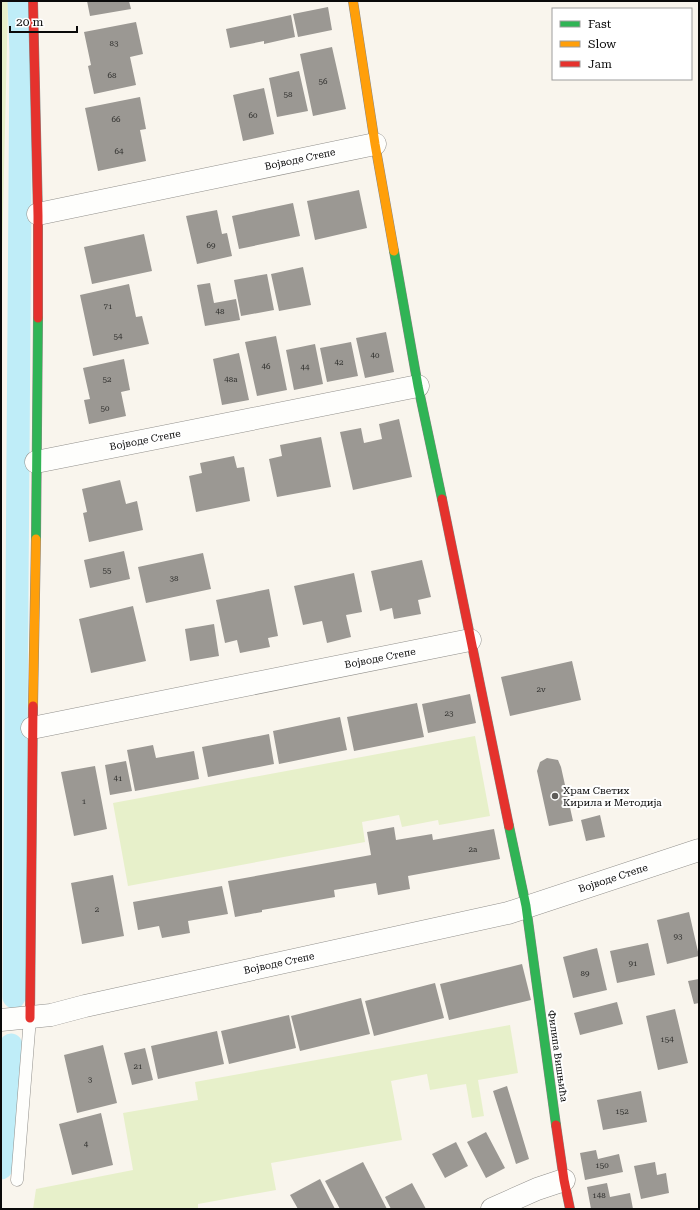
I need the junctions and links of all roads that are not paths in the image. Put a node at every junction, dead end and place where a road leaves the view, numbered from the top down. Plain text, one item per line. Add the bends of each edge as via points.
1 (33, 1) edge
2 (353, 1) edge
3 (375, 144) junction
4 (38, 214) junction
5 (418, 386) junction
6 (36, 462) junction
7 (470, 640) junction
8 (32, 728) junction
9 (699, 850) edge
10 (526, 906) junction
11 (30, 1018) junction
12 (1, 1020) edge
13 (17, 1180) dead end
14 (564, 1180) junction
15 (492, 1209) edge
16 (570, 1209) edge

1 - 4 street
2 - 3 street
3 - 4 street, Војводе Степе
3 - 5 street
4 - 6 street
5 - 6 street, Војводе Степе
5 - 7 street
6 - 8 street
7 - 8 street, Војводе Степе
7 - 10 street
8 - 11 street
9 - 10 street, Војводе Степе
10 - 11 street, Војводе Степе via 508,913
10 - 14 street, Филипа Вишњића
11 - 12 street, Војводе Степе
11 - 13 lane
14 - 15 street
14 - 16 street, Филипа Вишњића

